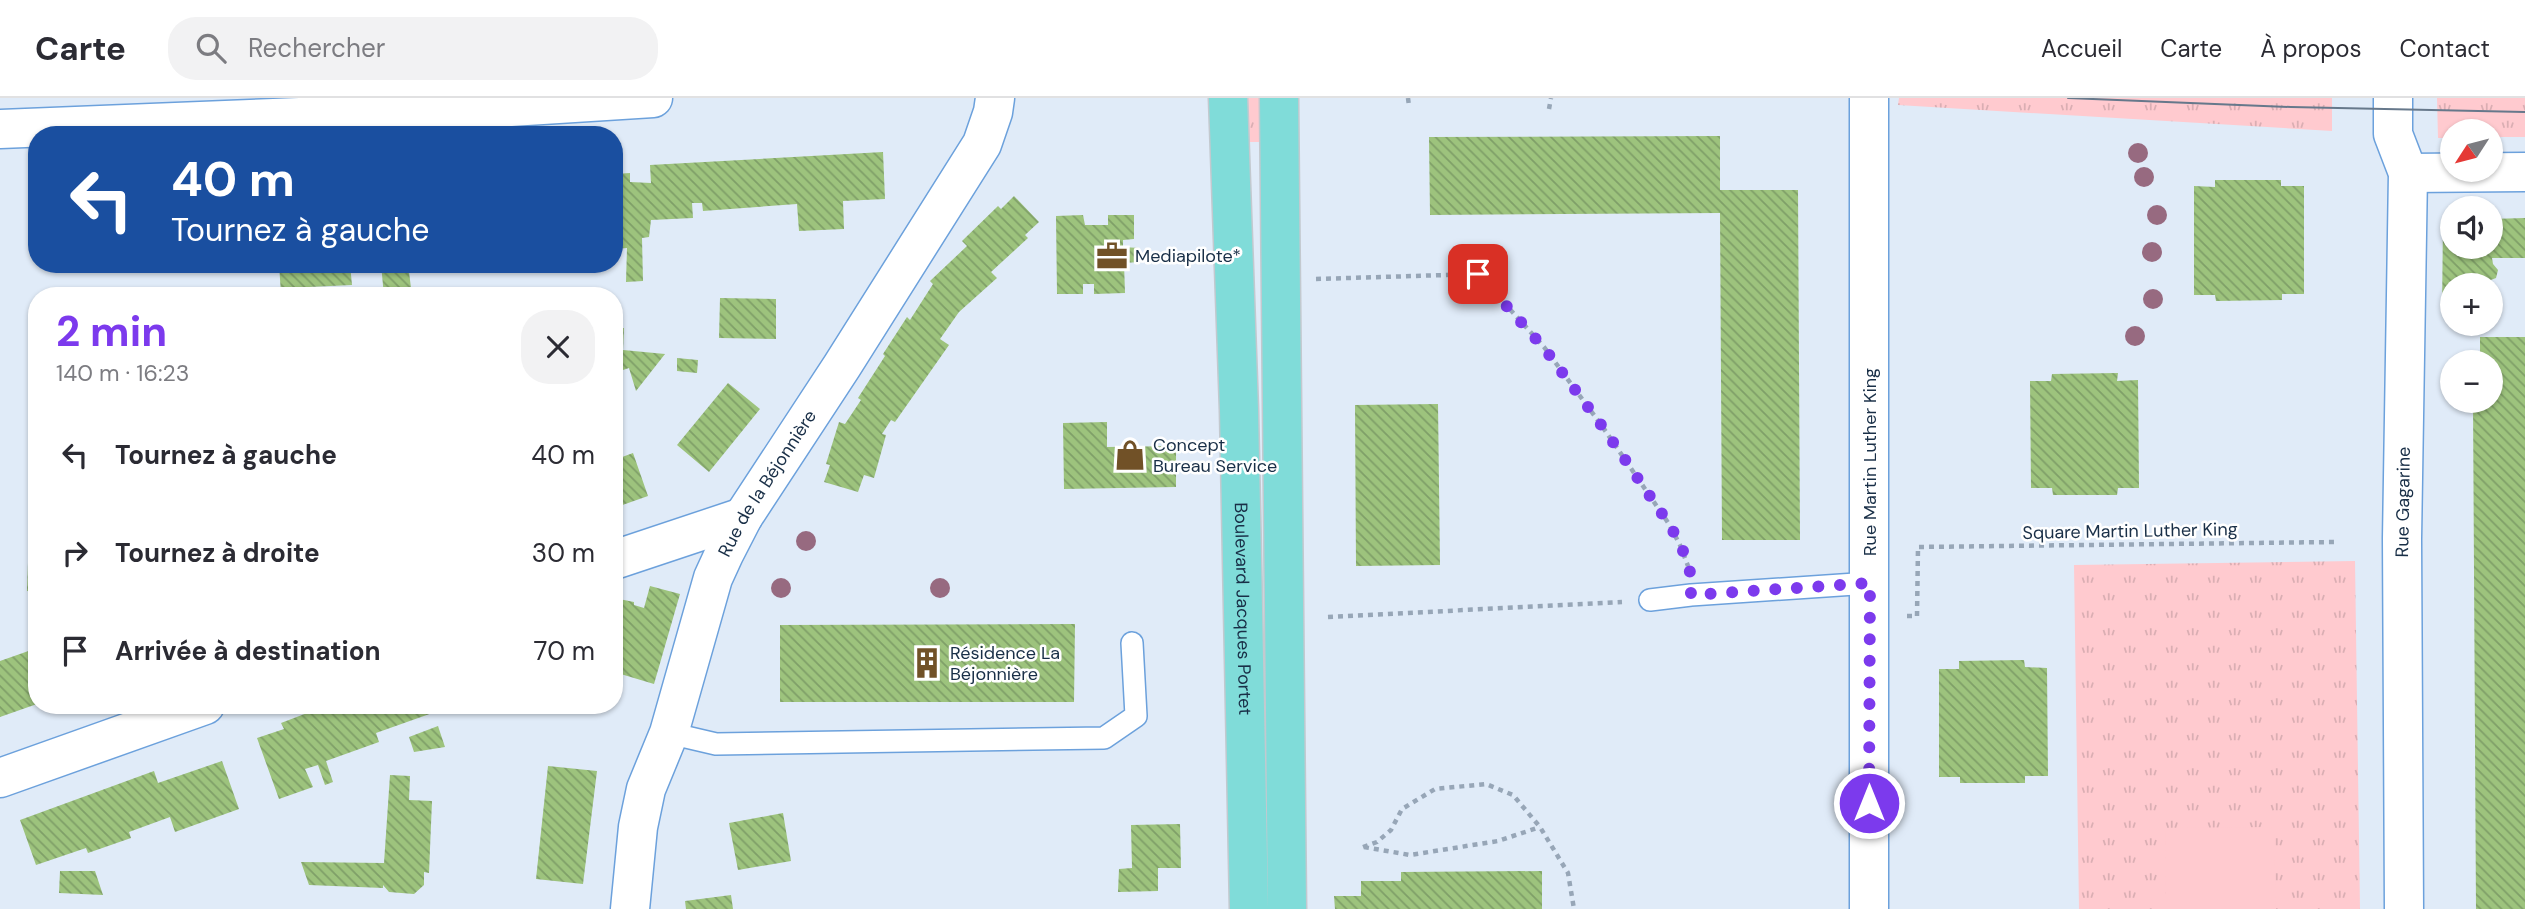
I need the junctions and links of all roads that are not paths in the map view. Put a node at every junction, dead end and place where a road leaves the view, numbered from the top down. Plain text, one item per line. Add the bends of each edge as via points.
1 (653, 98) edge
2 (995, 98) edge
3 (1228, 98) edge
4 (1279, 98) edge
5 (1869, 98) edge
6 (2393, 98) edge
7 (77, 126) edge
8 (28, 128) edge
9 (0, 129) edge
10 (2525, 172) edge
11 (2408, 173) junction
12 (743, 517) junction
13 (623, 557) edge
14 (1870, 583) junction
15 (1650, 600) road end
16 (1132, 643) dead end
17 (180, 714) edge
18 (669, 733) junction
19 (0, 778) edge
20 (630, 909) edge
21 (1249, 909) edge
22 (1287, 909) edge
23 (1869, 909) edge
24 (2404, 909) edge

1 - 7 street
2 - 12 street, Rue de la Béjonnière via 982,144
3 - 21 main road, Boulevard Jacques Portet
4 - 22 main road
5 - 14 street, Rue Martin Luther King
6 - 11 street, Rue Gagarine via 2393,134
8 - 9 street
10 - 11 street
11 - 24 street, Rue Gagarine via 2402,539
12 - 13 street
12 - 18 street, Rue de la Béjonnière via 713,578
14 - 15 lane
14 - 23 street, Rue Martin Luther King
16 - 18 lane via 1136,716 1104,738 716,744
17 - 19 street
18 - 20 street, Rue de la Béjonnière via 646,789

